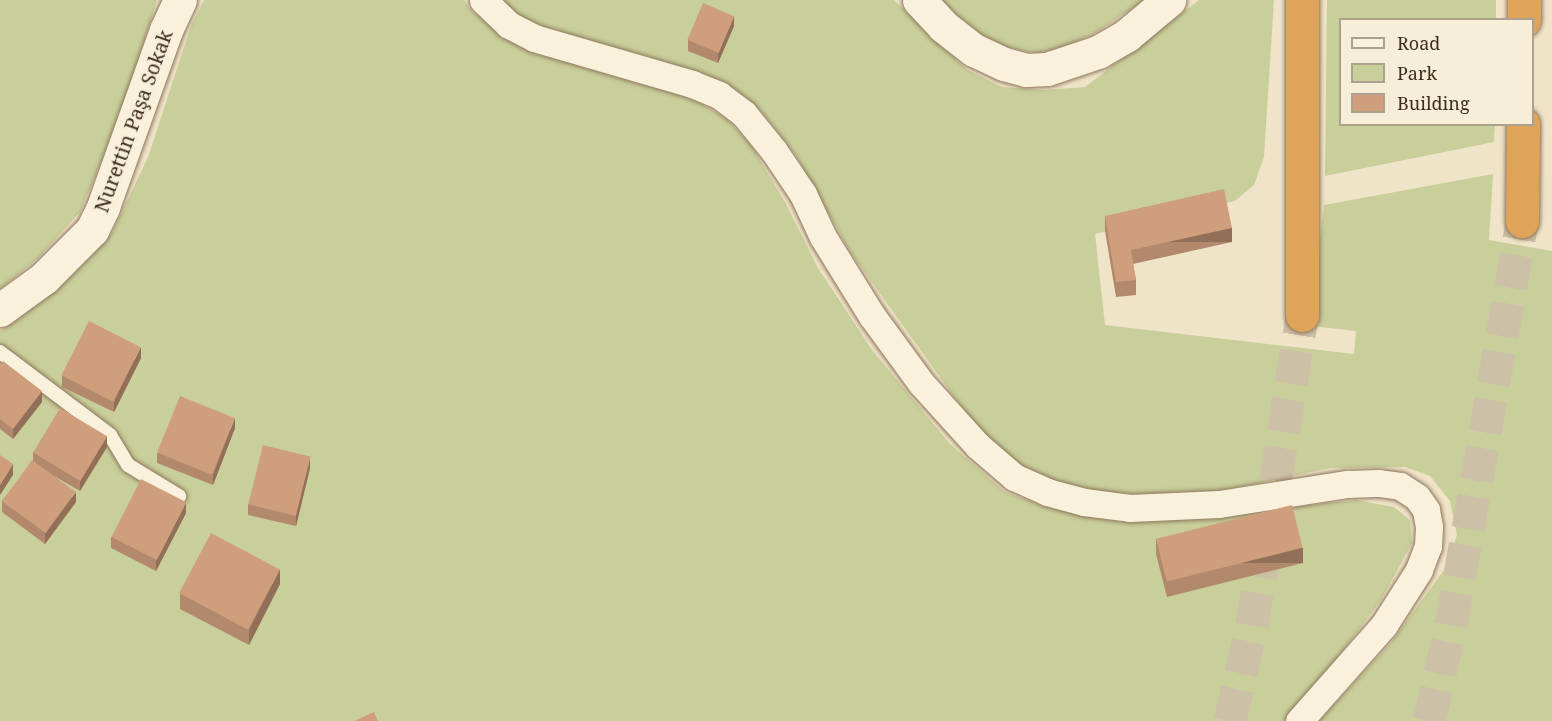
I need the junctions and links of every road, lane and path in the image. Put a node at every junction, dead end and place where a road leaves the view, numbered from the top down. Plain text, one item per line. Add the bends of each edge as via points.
1 (180, 0) edge
2 (483, 0) edge
3 (919, 0) edge
4 (1169, 0) edge
5 (1302, 0) edge
6 (1524, 0) edge
7 (1524, 18) edge
8 (1523, 126) edge
9 (1522, 221) tunnel mouth
10 (0, 310) edge
11 (1302, 315) tunnel mouth
12 (0, 352) edge
13 (179, 496) edge
14 (1299, 721) edge

1 - 10 street, Nurettin Paşa Sokak via 92,230 44,278
2 - 14 street via 509,25 534,38 692,84 719,96 744,114 774,151 866,306 921,383 978,446 1014,477 1047,492 1084,502 1130,507 1219,504 1347,484 1400,486 1417,497 1426,510 1428,546 1414,581 1384,625
3 - 4 street via 942,26 974,51 1026,70 1047,69 1098,52
5 - 11 highway
6 - 7 highway
8 - 9 highway
12 - 13 lane via 110,435 128,465

